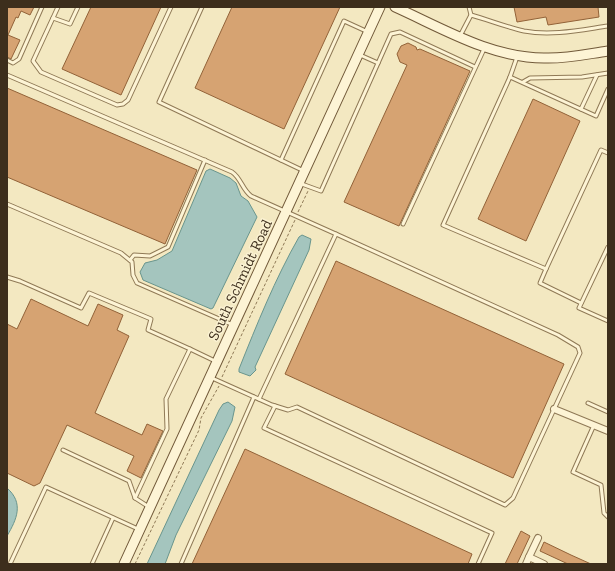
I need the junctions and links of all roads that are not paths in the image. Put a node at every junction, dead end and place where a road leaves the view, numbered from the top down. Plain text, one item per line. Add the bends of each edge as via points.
1 (42, 7) edge
2 (58, 7) edge
3 (78, 7) edge
4 (171, 7) edge
5 (202, 7) edge
6 (380, 7) edge
7 (395, 7) edge
8 (469, 7) edge
9 (470, 15) junction
10 (53, 18) junction
11 (608, 26) edge
12 (368, 32) junction
13 (460, 36) junction
14 (484, 47) junction
15 (608, 51) edge
16 (358, 54) junction
17 (518, 56) junction
18 (7, 60) edge
19 (378, 63) junction
20 (476, 67) junction
21 (608, 73) edge
22 (597, 74) junction
23 (7, 75) edge
24 (510, 77) junction
25 (523, 82) junction
26 (608, 89) edge
27 (581, 109) junction
28 (608, 154) edge
29 (205, 160) junction
30 (281, 160) junction
31 (304, 171) junction
32 (299, 183) junction
33 (7, 204) edge
34 (287, 211) junction
35 (403, 224) dead end
36 (336, 234) junction
37 (608, 247) edge
38 (130, 260) junction
39 (546, 269) junction
40 (7, 277) edge
41 (581, 303) junction
42 (608, 321) edge
43 (234, 325) junction
44 (190, 349) junction
45 (217, 362) junction
46 (210, 377) junction
47 (254, 397) junction
48 (259, 399) junction
49 (588, 403) dead end
50 (274, 406) junction
51 (554, 409) junction
52 (608, 412) edge
53 (594, 425) junction
54 (608, 431) edge
55 (63, 450) dead end
56 (135, 498) junction
57 (150, 508) junction
58 (608, 517) edge
59 (113, 518) junction
60 (140, 530) junction
61 (538, 538) dead end
62 (529, 557) junction
63 (10, 564) edge
64 (92, 564) edge
65 (124, 564) edge
66 (181, 564) edge
67 (478, 564) edge
68 (526, 564) edge
69 (544, 564) edge

1 - 18 lane via 19,59 13,63
2 - 10 lane
3 - 10 lane via 70,24
4 - 10 lane via 128,100 117,105 41,72 36,67 33,61
5 - 30 lane via 159,102
6 - 12 street, South Schmidt Road
7 - 13 street
8 - 9 lane
9 - 11 lane via 526,31 570,32
9 - 13 lane
12 - 16 street, South Schmidt Road
12 - 30 lane via 344,22
13 - 14 street
14 - 17 street
14 - 20 lane
15 - 17 street via 568,57
16 - 19 lane
16 - 31 street, South Schmidt Road
17 - 24 lane
19 - 20 lane via 392,34 400,32
19 - 32 lane via 321,191
20 - 35 lane
21 - 22 lane
22 - 25 lane via 555,79 530,78
22 - 27 lane
23 - 29 lane
24 - 25 lane
24 - 39 lane via 443,224
25 - 27 lane
26 - 27 lane via 596,116
28 - 39 lane via 601,150
29 - 34 lane via 237,175 245,192 251,196
29 - 38 lane via 168,247 150,256 134,255
30 - 31 lane
31 - 32 street, South Schmidt Road
32 - 34 street, South Schmidt Road
33 - 38 lane via 121,253
34 - 36 lane
34 - 43 street, South Schmidt Road
36 - 48 lane
36 - 51 lane via 578,347 580,353
37 - 41 lane
38 - 43 lane via 137,283
39 - 41 lane via 540,283
40 - 44 lane via 81,308 89,292 151,319 148,330
41 - 42 lane via 579,308
43 - 45 street, South Schmidt Road
44 - 45 lane
44 - 56 lane via 166,399 167,429
45 - 46 street, South Schmidt Road
46 - 47 lane
46 - 57 street, South Schmidt Road
47 - 48 lane
47 - 66 lane
48 - 50 lane
49 - 52 lane
50 - 51 lane via 288,410 297,407 505,504 513,498
50 - 67 lane via 264,428 492,533
51 - 53 street
53 - 54 street
53 - 58 lane via 573,472 601,485 604,513
55 - 56 lane via 129,481
56 - 57 lane
57 - 60 street, South Schmidt Road
59 - 60 lane
59 - 63 lane via 46,487
59 - 64 lane
60 - 65 street, South Schmidt Road
61 - 62 street
62 - 68 street
62 - 69 street

